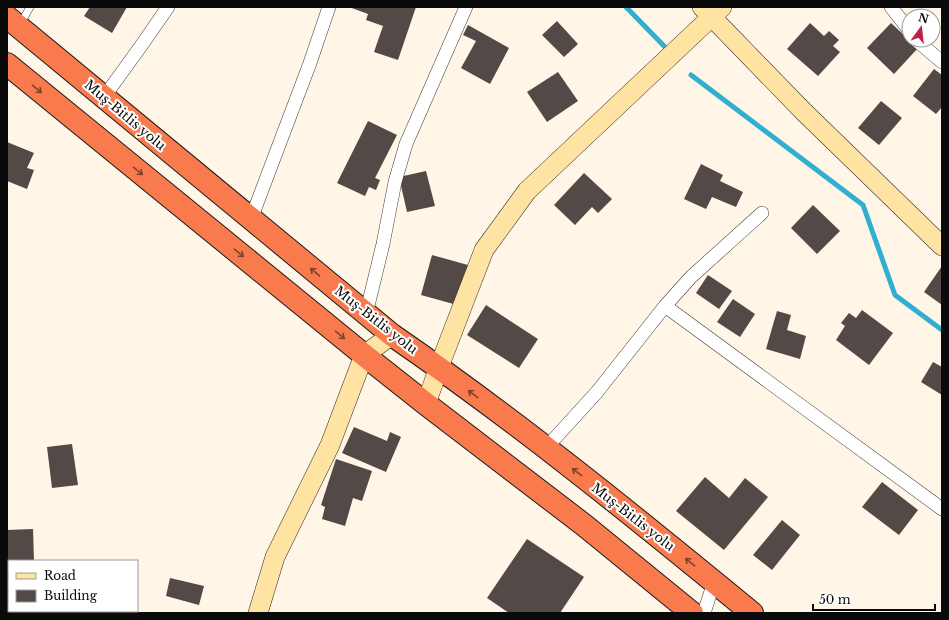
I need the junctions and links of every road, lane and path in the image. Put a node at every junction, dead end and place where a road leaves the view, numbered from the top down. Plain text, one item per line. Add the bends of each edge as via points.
1 (30, 7) edge
2 (168, 7) edge
3 (329, 7) edge
4 (466, 7) edge
5 (891, 7) edge
6 (712, 10) edge
7 (901, 20) edge
8 (13, 22) edge
9 (925, 48) edge
10 (942, 62) edge
11 (7, 64) edge
12 (104, 97) junction
13 (762, 213) dead end
14 (252, 219) junction
15 (942, 246) edge
16 (665, 306) junction
17 (366, 314) junction
18 (392, 334) junction
19 (364, 355) junction
20 (438, 367) junction
21 (426, 404) junction
22 (546, 448) junction
23 (942, 509) edge
24 (714, 582) junction
25 (258, 613) edge
26 (692, 613) edge
27 (704, 613) edge
28 (752, 613) edge

1 - 8 lane
2 - 12 street
3 - 14 street
4 - 17 street via 399,164
5 - 7 street
6 - 15 street via 804,112
6 - 20 street via 527,191 484,250
8 - 12 highway, Muş-Bitlis yolu
9 - 10 street
11 -> 19 highway
12 - 14 highway, Muş-Bitlis yolu
13 - 16 street via 691,277
17 -> 14 highway, Muş-Bitlis yolu
16 - 22 street via 597,392
16 - 23 street
17 - 18 highway, Muş-Bitlis yolu
18 - 19 street
18 - 20 highway, Muş-Bitlis yolu
19 - 21 highway
19 - 25 street via 330,446 275,557
20 - 21 street
22 -> 20 highway, Muş-Bitlis yolu
21 - 26 highway via 584,525
24 -> 22 highway, Muş-Bitlis yolu
24 - 27 street
24 - 28 highway, Muş-Bitlis yolu

